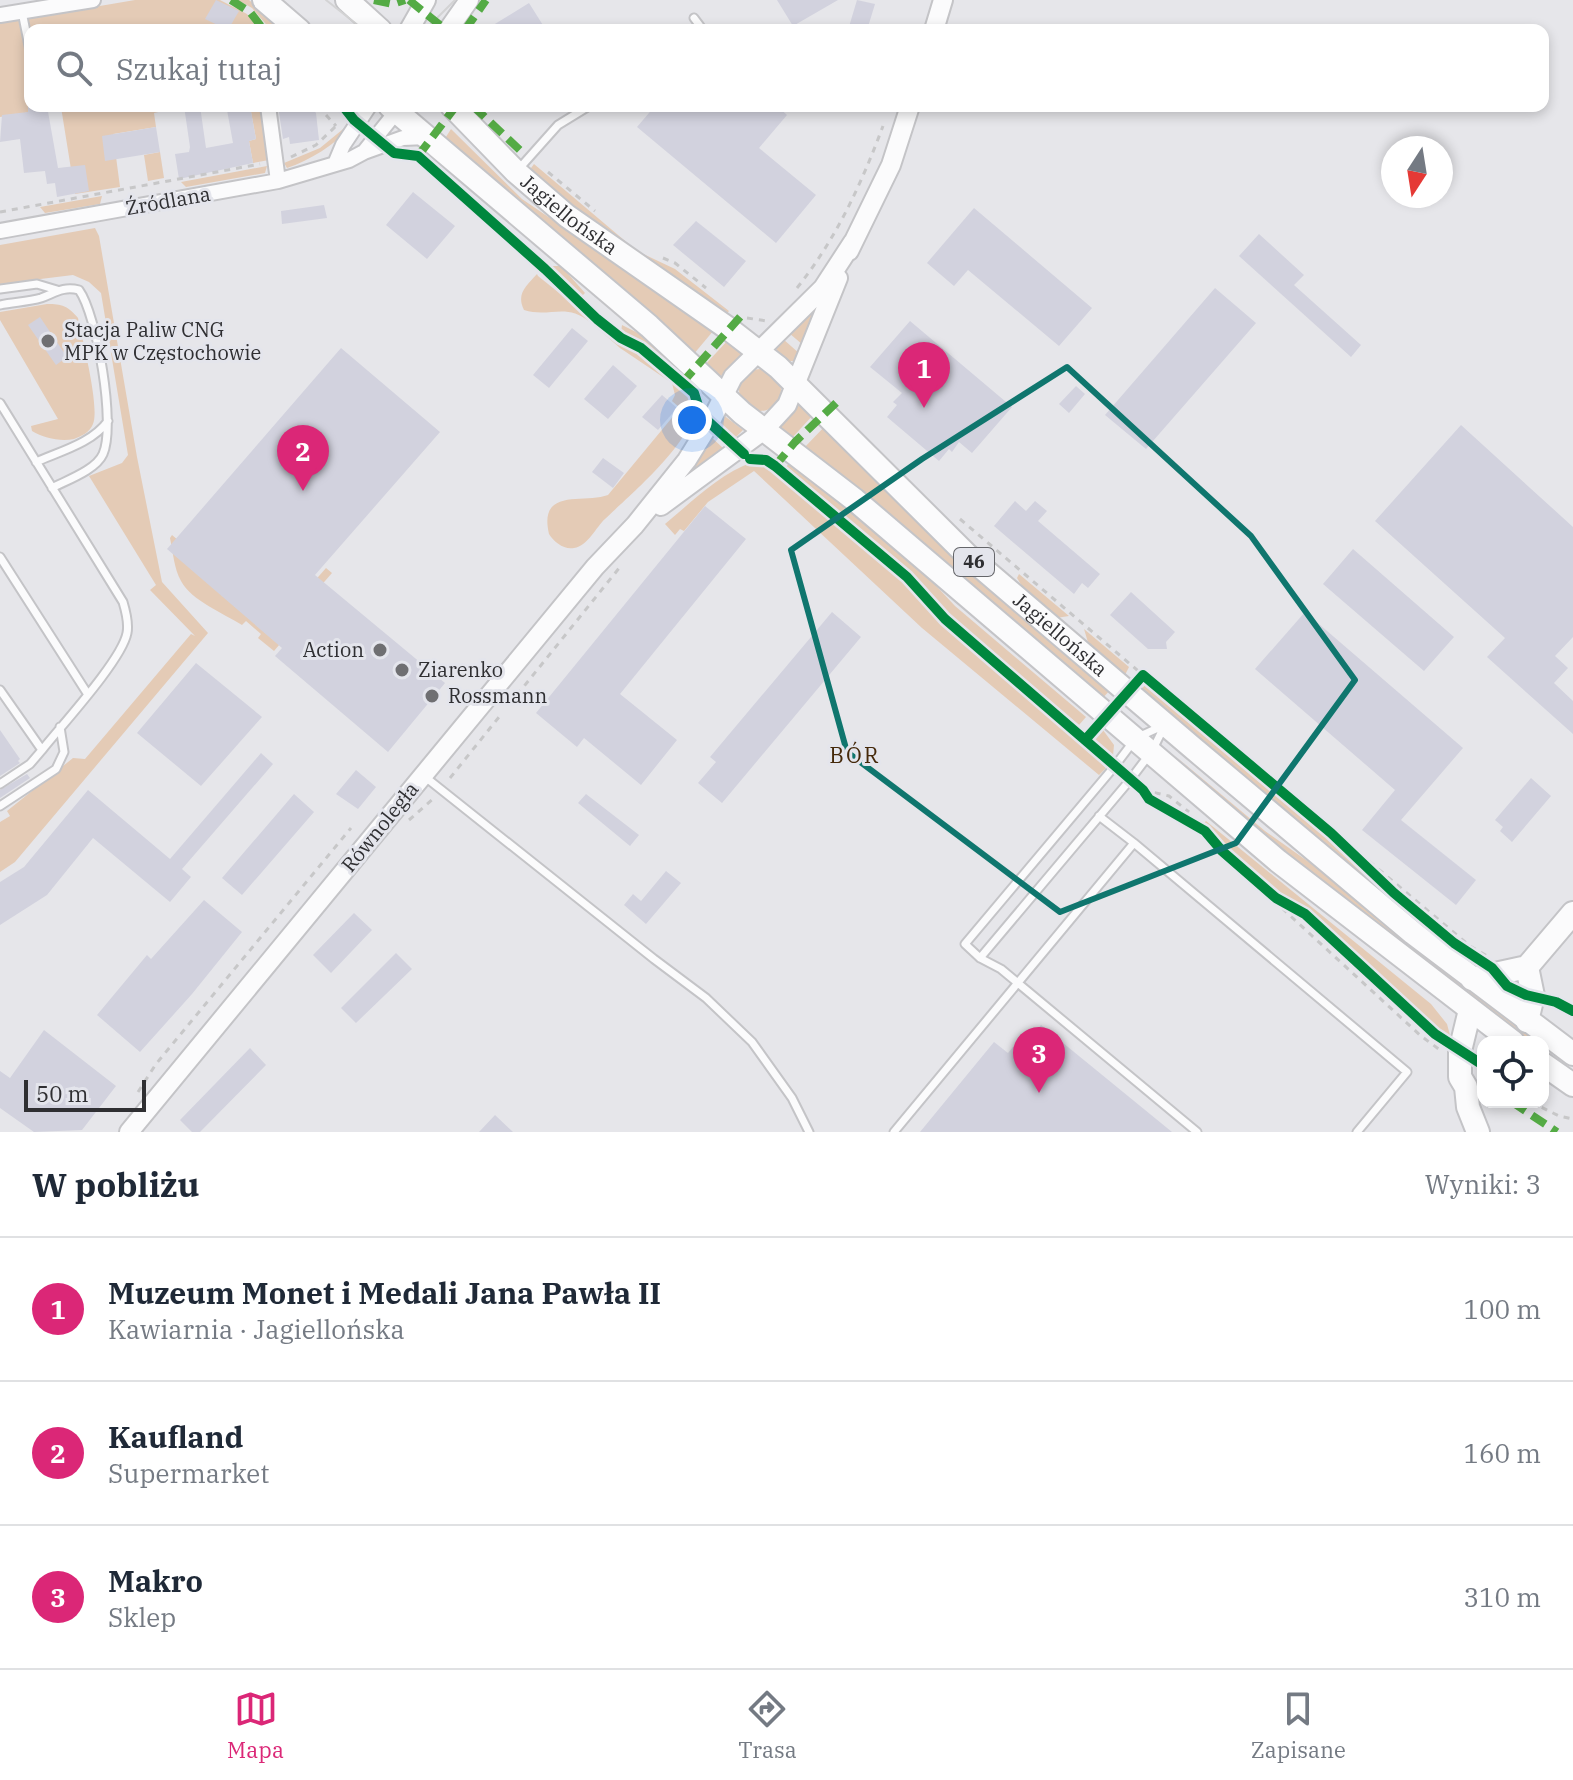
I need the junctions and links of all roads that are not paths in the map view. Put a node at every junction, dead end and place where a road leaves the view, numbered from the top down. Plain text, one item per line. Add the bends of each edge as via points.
1 (93, 0) edge
2 (264, 0) edge
3 (347, 0) edge
4 (426, 0) edge
5 (469, 0) edge
6 (943, 0) edge
7 (50, 4) edge
8 (22, 12) junction
9 (0, 15) edge
10 (694, 18) dead end
11 (24, 24) edge
12 (292, 24) edge
13 (373, 24) edge
14 (412, 24) edge
15 (452, 24) edge
16 (698, 24) edge
17 (936, 24) edge
18 (269, 112) edge
19 (365, 112) edge
20 (393, 112) edge
21 (400, 112) edge
22 (458, 112) edge
23 (579, 112) edge
24 (908, 112) edge
25 (427, 137) junction
26 (364, 152) junction
27 (335, 164) junction
28 (516, 172) junction
29 (278, 181) junction
30 (0, 231) edge
31 (853, 242) junction
32 (0, 289) edge
33 (57, 290) junction
34 (0, 305) edge
35 (759, 350) junction
36 (797, 383) junction
37 (724, 396) junction
38 (0, 403) edge
39 (110, 419) junction
40 (764, 430) junction
41 (36, 462) junction
42 (52, 488) junction
43 (635, 525) junction
44 (0, 557) edge
45 (0, 690) edge
46 (87, 693) junction
47 (1165, 725) junction
48 (60, 727) junction
49 (1144, 745) junction
50 (42, 750) junction
51 (423, 774) junction
52 (0, 784) edge
53 (0, 806) edge
54 (1099, 816) junction
55 (1134, 843) junction
56 (1573, 913) edge
57 (980, 958) junction
58 (1527, 967) junction
59 (1472, 979) junction
60 (1017, 983) junction
61 (1470, 1010) junction
62 (1527, 1021) junction
63 (1505, 1036) edge
64 (1573, 1054) edge
65 (1549, 1068) edge
66 (1475, 1082) edge
67 (1573, 1085) edge
68 (129, 1132) edge
69 (809, 1132) edge
70 (894, 1132) edge
71 (1197, 1132) edge
72 (1357, 1132) edge
73 (1478, 1132) edge

1 - 7 street
2 - 12 main road
3 - 13 main road
4 - 14 street
5 - 15 street
6 - 17 street
7 - 8 street
8 - 9 street
8 - 11 lane
10 - 16 lane
18 - 29 street
19 - 27 street
20 - 26 street, Źródlana
21 - 25 main road, Jagiellońska / 46
22 - 28 main road, Jagiellońska / 46
23 - 28 lane via 558,125
24 - 31 street via 891,165
25 - 26 street, Źródlana via 403,138
25 - 37 main road, Jagiellońska / 46
26 - 27 street, Źródlana
27 - 29 street, Źródlana
28 - 35 main road, Jagiellońska / 46 via 598,239
29 - 30 street, Źródlana
31 - 35 street, Równoległa via 823,288
31 - 36 street, Równoległa
32 - 33 lane via 37,284
33 - 34 lane
33 - 39 lane via 79,290 92,314
35 - 36 main road, Jagiellońska / 46
35 - 37 street, Równoległa via 733,377
36 - 40 street, Równoległa via 787,405
36 - 47 main road, Jagiellońska / 46 via 968,556
37 - 40 main road, Jagiellońska / 46
37 - 43 street, Równoległa via 687,460
38 - 41 lane
39 - 41 lane via 89,439
39 - 42 lane via 100,460
40 - 43 street, Równoległa
40 - 49 main road, Jagiellońska / 46 via 855,500
41 - 42 lane
42 - 46 lane via 126,613 127,632 119,653
43 - 51 street, Równoległa
44 - 46 lane
45 - 50 lane
46 - 48 lane
47 - 49 lane
47 - 49 lane
47 - 59 main road, Jagiellońska / 46
48 - 50 lane
48 - 53 lane via 64,752 56,769
49 - 54 lane
49 - 57 lane via 1114,767 965,944
49 - 61 main road, Jagiellońska / 46 via 1278,861
50 - 52 lane
51 - 68 street, Równoległa
51 - 69 lane via 706,998 752,1042
54 - 55 lane
54 - 57 lane
55 - 60 lane
55 - 72 lane via 1407,1072
56 - 58 main road
57 - 60 lane
58 - 59 main road via 1496,967
58 - 62 main road via 1533,996
59 - 62 main road, Jagiellońska / 46
60 - 70 lane
60 - 71 lane
61 - 63 main road, Jagiellońska / 46
61 - 66 main road via 1453,1053 1460,1077
62 - 64 main road, Jagiellońska / 46
65 - 67 main road
66 - 73 main road via 1468,1107

